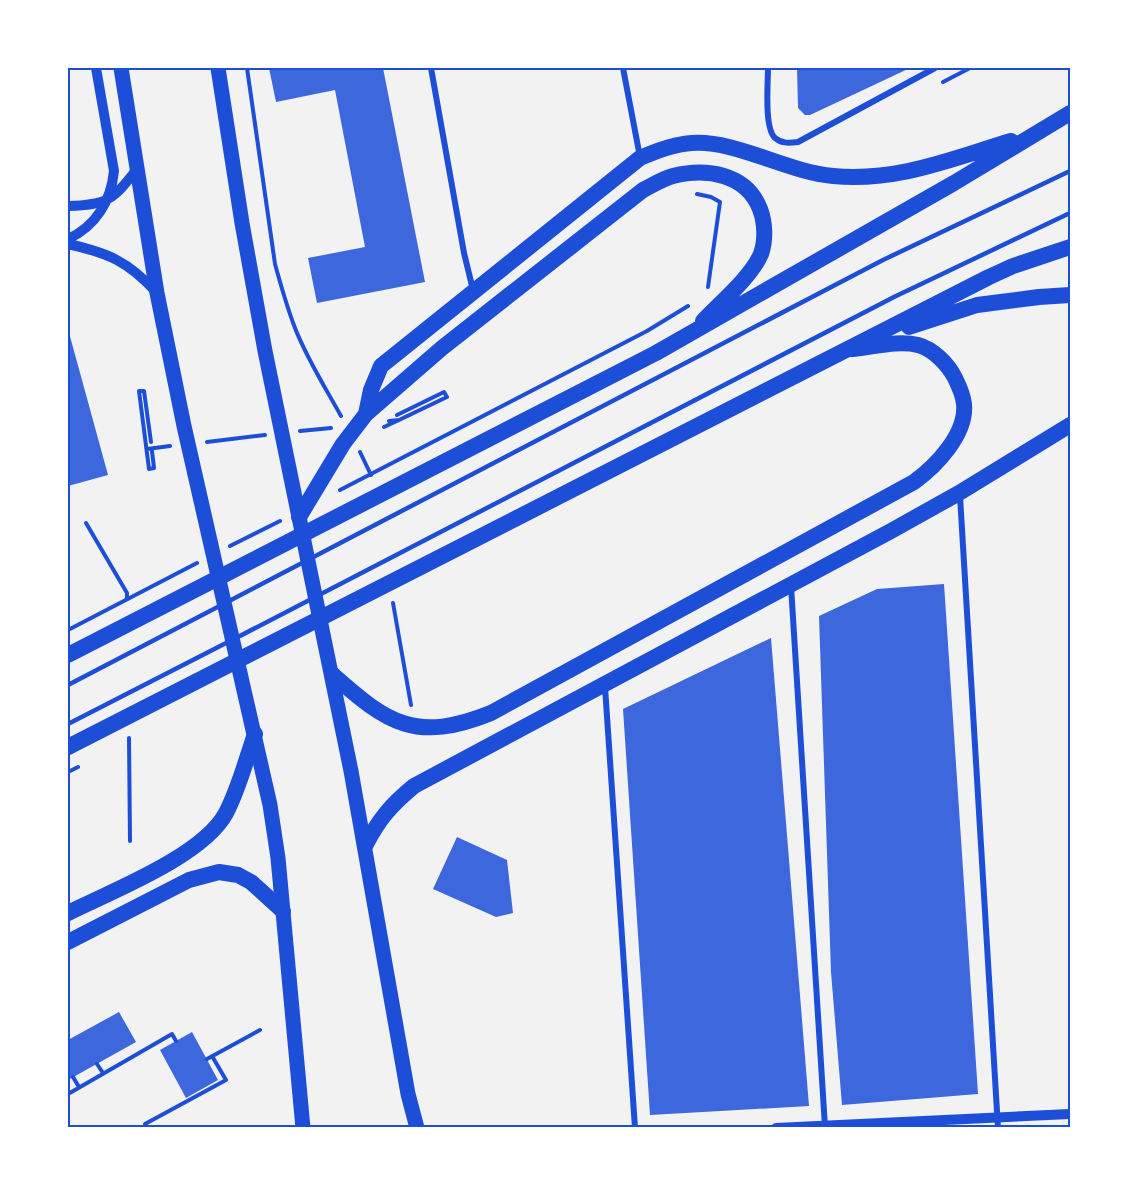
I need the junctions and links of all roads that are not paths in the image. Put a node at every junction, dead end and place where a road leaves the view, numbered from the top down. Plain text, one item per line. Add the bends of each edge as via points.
1 (96, 68) edge
2 (121, 68) edge
3 (218, 68) edge
4 (431, 68) edge
5 (623, 68) edge
6 (768, 68) edge
7 (935, 68) edge
8 (1071, 113) edge
9 (1034, 134) junction
10 (640, 158) junction
11 (137, 169) junction
12 (1071, 171) edge
13 (108, 201) junction
14 (68, 206) edge
15 (1071, 213) edge
16 (68, 239) edge
17 (68, 244) edge
18 (1071, 247) edge
19 (473, 290) junction
20 (157, 292) junction
21 (1071, 296) edge
22 (691, 334) junction
23 (844, 350) junction
24 (371, 418) junction
25 (1071, 425) edge
26 (959, 493) junction
27 (294, 516) junction
28 (791, 585) junction
29 (68, 655) edge
30 (332, 674) junction
31 (605, 684) junction
32 (68, 685) edge
33 (68, 724) edge
34 (255, 734) junction
35 (68, 747) edge
36 (365, 846) junction
37 (283, 911) junction
38 (68, 913) edge
39 (68, 942) edge
40 (1071, 1114) edge
41 (998, 1122) edge
42 (825, 1126) edge
43 (303, 1128) edge
44 (417, 1128) edge
45 (635, 1128) edge
46 (776, 1128) edge

1 - 13 street via 114,171
2 - 11 main road
3 - 27 main road
4 - 19 street
5 - 10 street
6 - 7 street via 769,126 774,137 790,143
8 - 9 highway
9 - 10 highway via 884,177 809,173 706,144 679,145
9 - 22 highway
10 - 19 highway
11 - 13 street
11 - 20 main road
12 - 32 lane via 883,260
13 - 14 street
13 - 16 street via 89,225
15 - 33 lane via 894,297
17 - 20 street via 117,258
18 - 23 highway via 1013,266
19 - 24 highway via 381,366 371,390
20 - 34 main road
21 - 23 highway via 978,305
22 - 24 highway via 752,268 764,237 764,219 749,191 739,181 709,173 672,177 643,190 442,348
22 - 29 highway
23 - 30 highway via 918,346 933,352 951,369 961,391 962,420 950,448 934,468 914,483 472,721 437,728 403,724 377,712
23 - 35 highway
24 - 27 highway via 346,430 319,482
25 - 26 highway
26 - 28 highway
26 - 41 street
27 - 30 main road
28 - 31 highway
28 - 42 street
30 - 36 main road
31 - 36 highway via 414,786 393,803
31 - 45 street
34 - 37 main road
34 - 38 highway via 226,814 200,843
36 - 44 main road
37 - 39 highway via 251,882 219,872 189,880
37 - 43 main road
40 - 41 street
41 - 42 street
42 - 46 street

